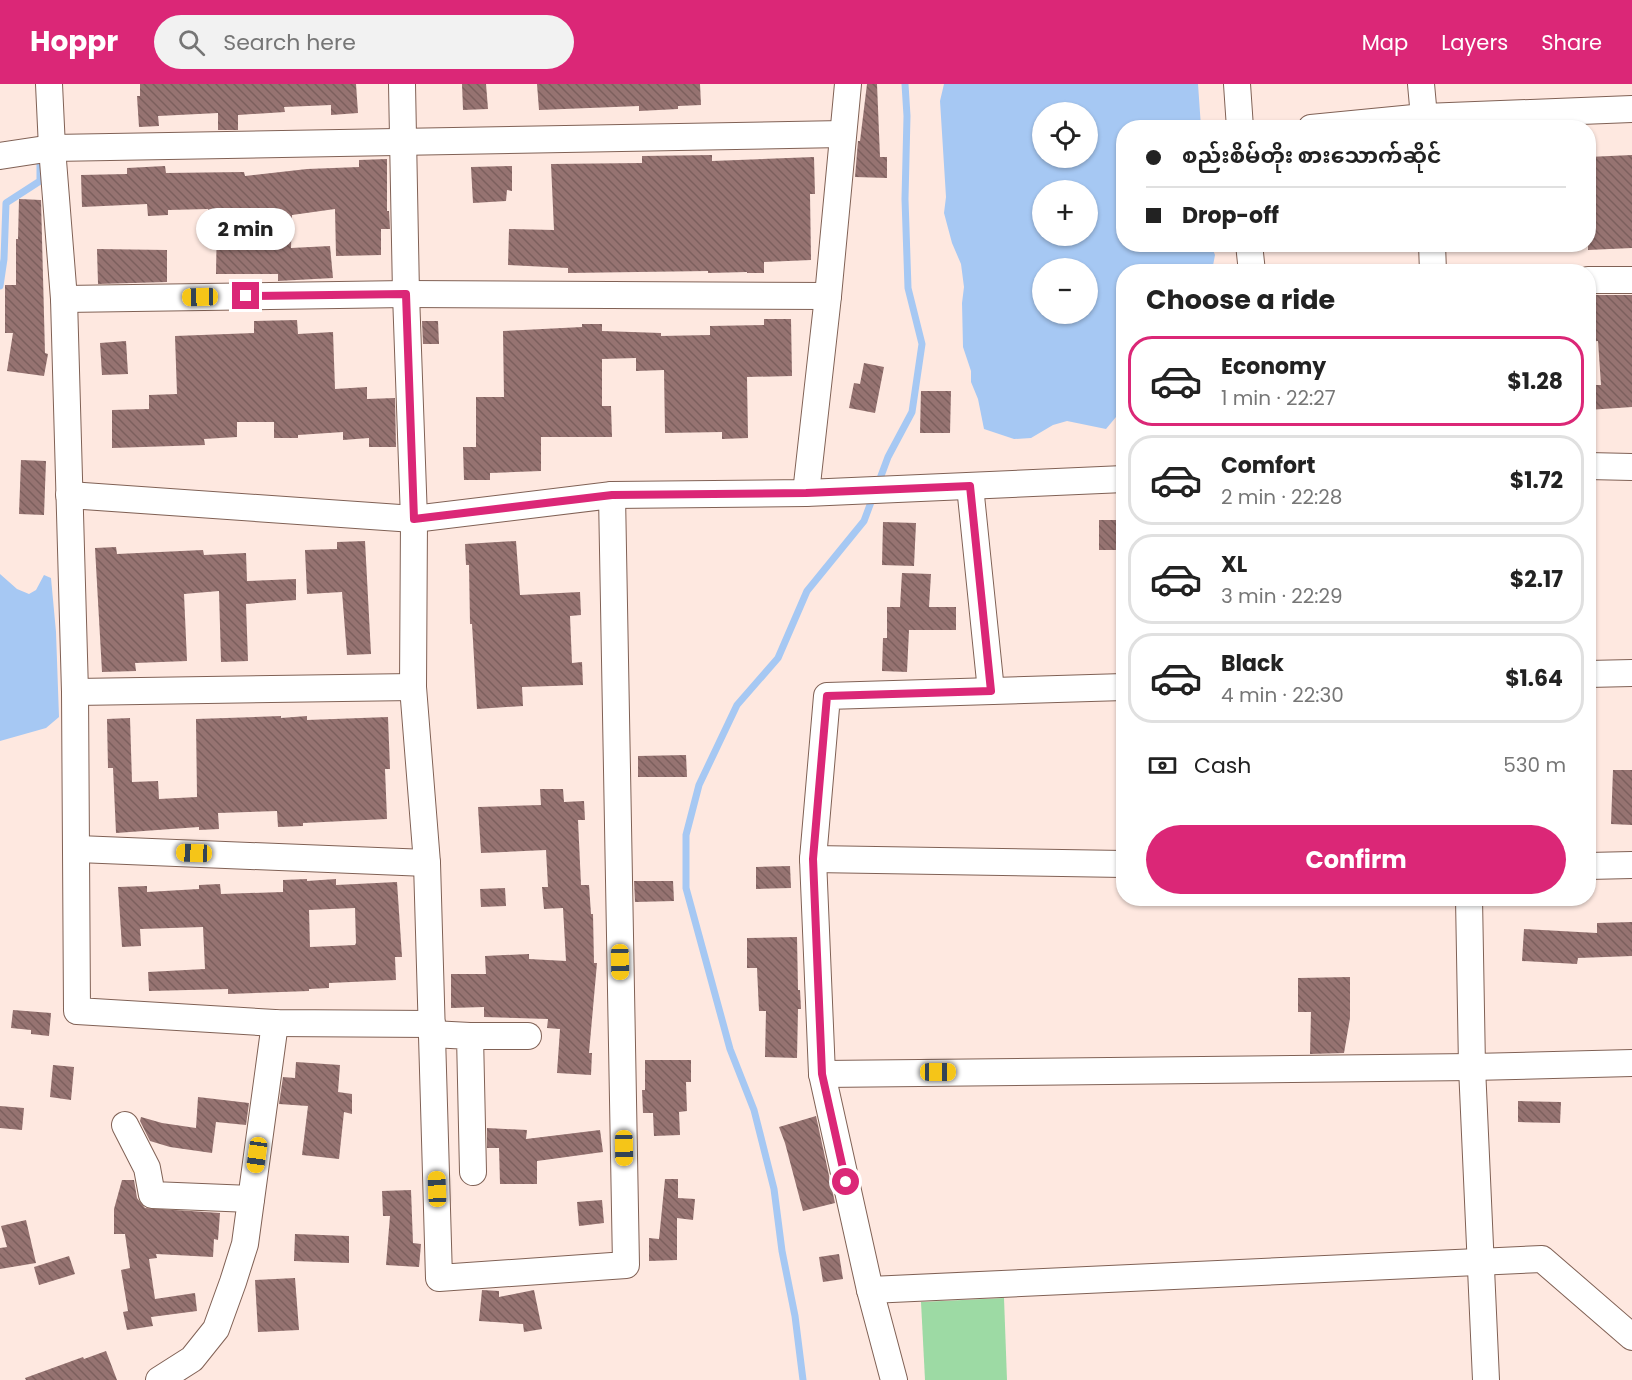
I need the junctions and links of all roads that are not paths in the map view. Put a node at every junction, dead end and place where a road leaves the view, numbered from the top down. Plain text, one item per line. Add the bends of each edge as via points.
1 (50, 84) edge
2 (402, 84) edge
3 (848, 84) edge
4 (1237, 84) edge
5 (1421, 84) edge
6 (1632, 109) edge
7 (1239, 120) edge
8 (1425, 120) edge
9 (1457, 120) edge
10 (843, 134) junction
11 (403, 142) junction
12 (52, 148) junction
13 (0, 156) edge
14 (1596, 280) edge
15 (1632, 280) edge
16 (406, 294) junction
17 (828, 296) junction
18 (63, 299) junction
19 (1596, 466) edge
20 (1632, 467) edge
21 (1116, 479) edge
22 (970, 486) junction
23 (806, 493) junction
24 (69, 495) junction
25 (612, 495) junction
26 (414, 519) junction
27 (1632, 673) edge
28 (1596, 674) edge
29 (413, 687) junction
30 (1116, 687) edge
31 (991, 691) junction
32 (75, 692) junction
33 (78, 849) junction
34 (813, 859) junction
35 (427, 863) junction
36 (1116, 864) edge
37 (1632, 865) edge
38 (1596, 866) edge
39 (1469, 906) edge
40 (274, 1023) junction
41 (432, 1029) junction
42 (470, 1036) junction
43 (528, 1036) dead end
44 (1632, 1063) edge
45 (1472, 1067) junction
46 (822, 1074) junction
47 (125, 1125) dead end
48 (473, 1172) dead end
49 (251, 1199) junction
50 (1482, 1261) junction
51 (870, 1290) junction
52 (1632, 1337) edge
53 (159, 1380) edge
54 (894, 1380) edge
55 (1486, 1380) edge

1 - 12 street
2 - 11 street
3 - 10 street
4 - 7 street
5 - 8 street
6 - 9 street
10 - 11 street
10 - 17 street
11 - 12 street
11 - 16 street
12 - 13 street
12 - 18 street
14 - 15 street
16 - 17 street
16 - 18 street
16 - 26 street
17 - 23 street
18 - 24 street
19 - 20 street
21 - 22 street
22 - 23 street
22 - 31 street
23 - 25 street
24 - 26 street
24 - 32 street
25 - 26 street
25 - 41 street via 626,1265 439,1278
26 - 29 street
27 - 28 street
29 - 32 street
29 - 35 street
30 - 31 street
31 - 34 street via 827,696
32 - 33 street
33 - 35 street
33 - 40 street via 77,1011
34 - 36 street
34 - 46 street
35 - 41 street
37 - 38 street
39 - 45 street
40 - 41 street
40 - 49 street
41 - 42 street
42 - 43 street
42 - 48 street
44 - 45 street
45 - 46 street
45 - 50 street
46 - 51 street
47 - 49 street via 147,1168 152,1195
49 - 53 street via 245,1244 216,1329 192,1359
50 - 51 street
50 - 52 street via 1542,1259
50 - 55 street
51 - 54 street

